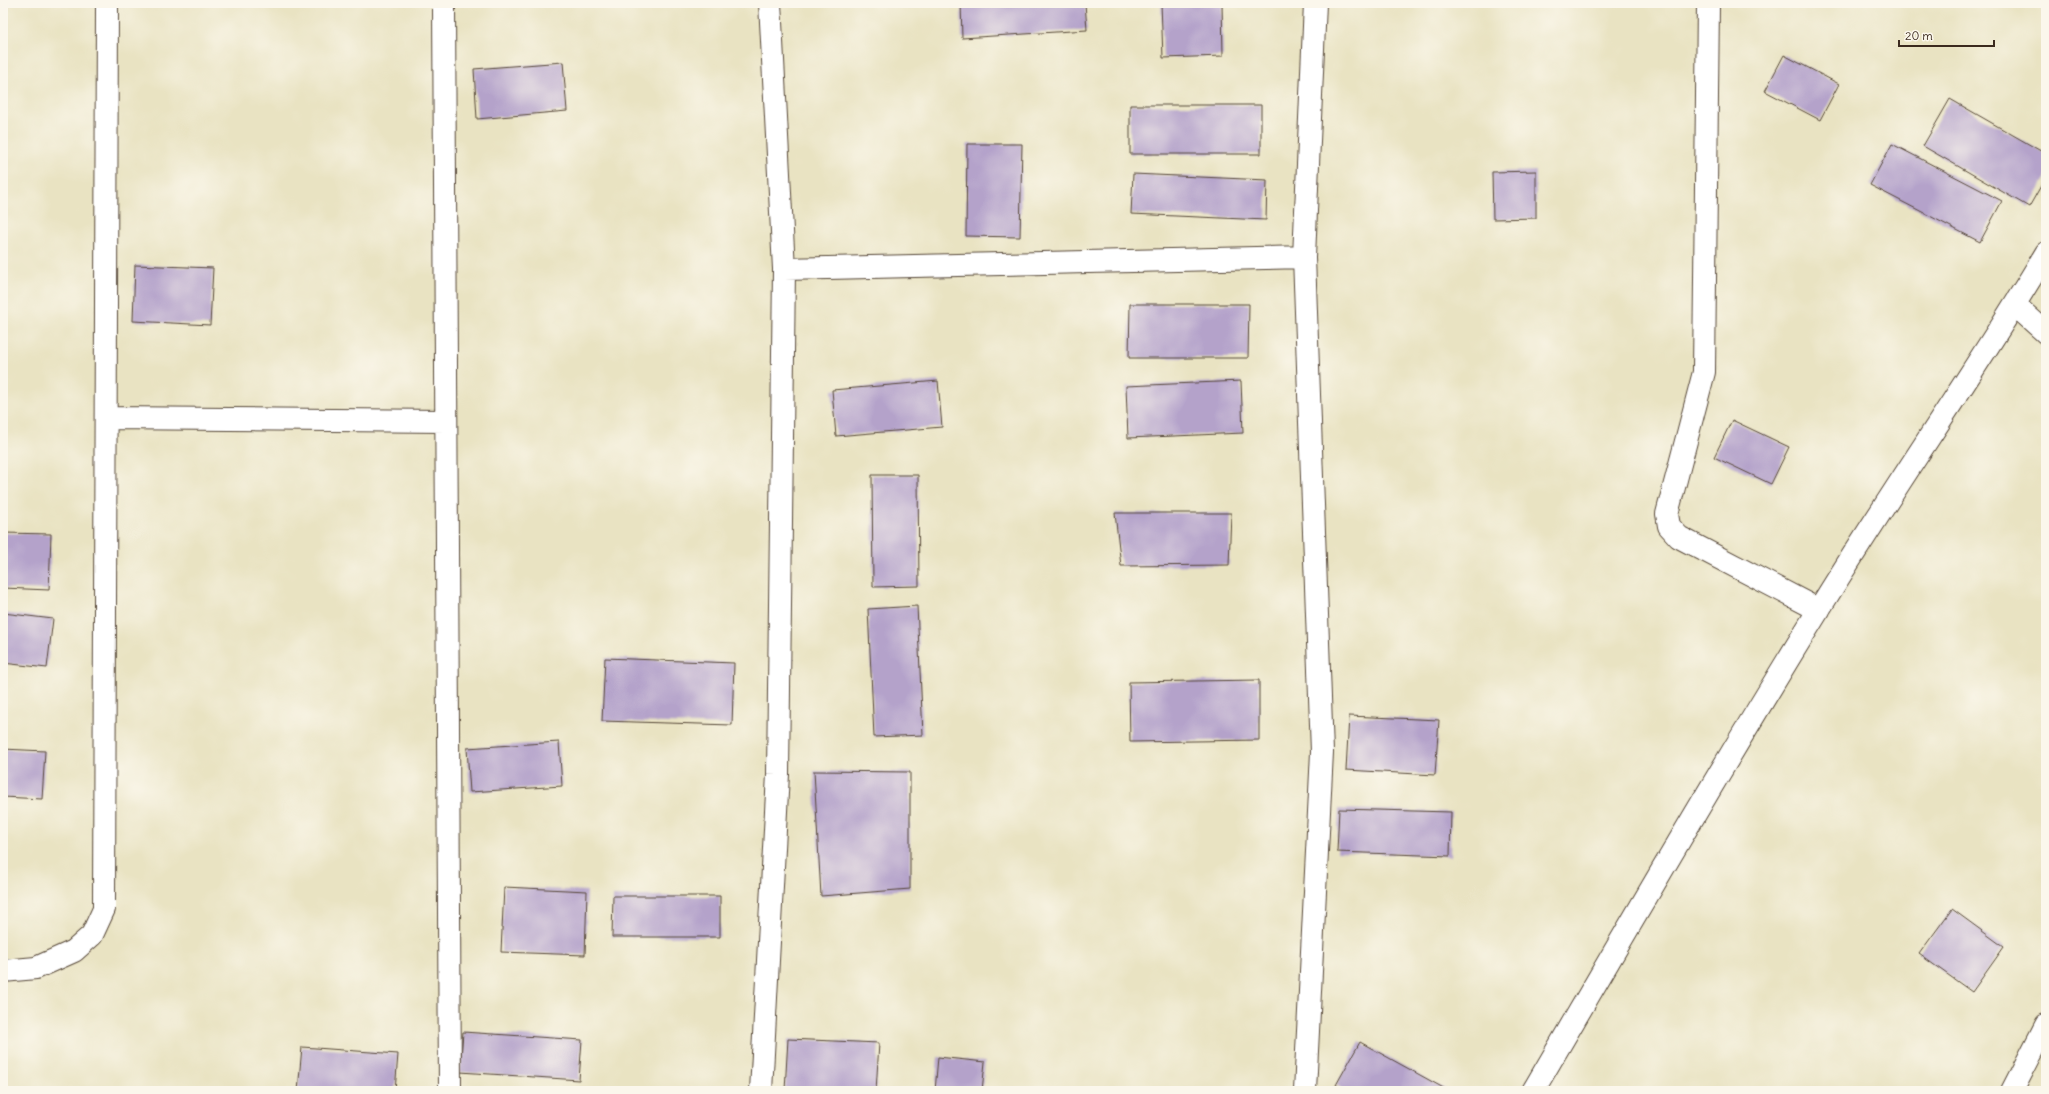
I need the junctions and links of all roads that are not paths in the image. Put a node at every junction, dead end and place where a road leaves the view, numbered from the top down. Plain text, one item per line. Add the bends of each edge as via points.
1 (107, 3) edge
2 (444, 3) edge
3 (770, 3) edge
4 (1315, 3) edge
5 (1708, 3) edge
6 (2046, 253) edge
7 (1304, 257) junction
8 (784, 269) junction
9 (2015, 305) junction
10 (2046, 333) edge
11 (106, 418) junction
12 (446, 421) junction
13 (1818, 610) junction
14 (3, 971) edge
15 (2046, 1024) edge
16 (450, 1091) edge
17 (761, 1091) edge
18 (1305, 1091) edge
19 (1533, 1091) edge
20 (2012, 1091) edge

1 - 11 street
2 - 12 street
3 - 8 street
4 - 7 street
5 - 13 street via 1704,372 1667,514 1669,526 1678,537
6 - 9 street
7 - 8 street
7 - 18 street via 1322,752
8 - 17 street via 778,774
9 - 10 street
9 - 13 street
11 - 12 street
11 - 14 street via 104,909 92,935 74,951 36,968
12 - 16 street
13 - 19 street via 1657,877
15 - 20 street

